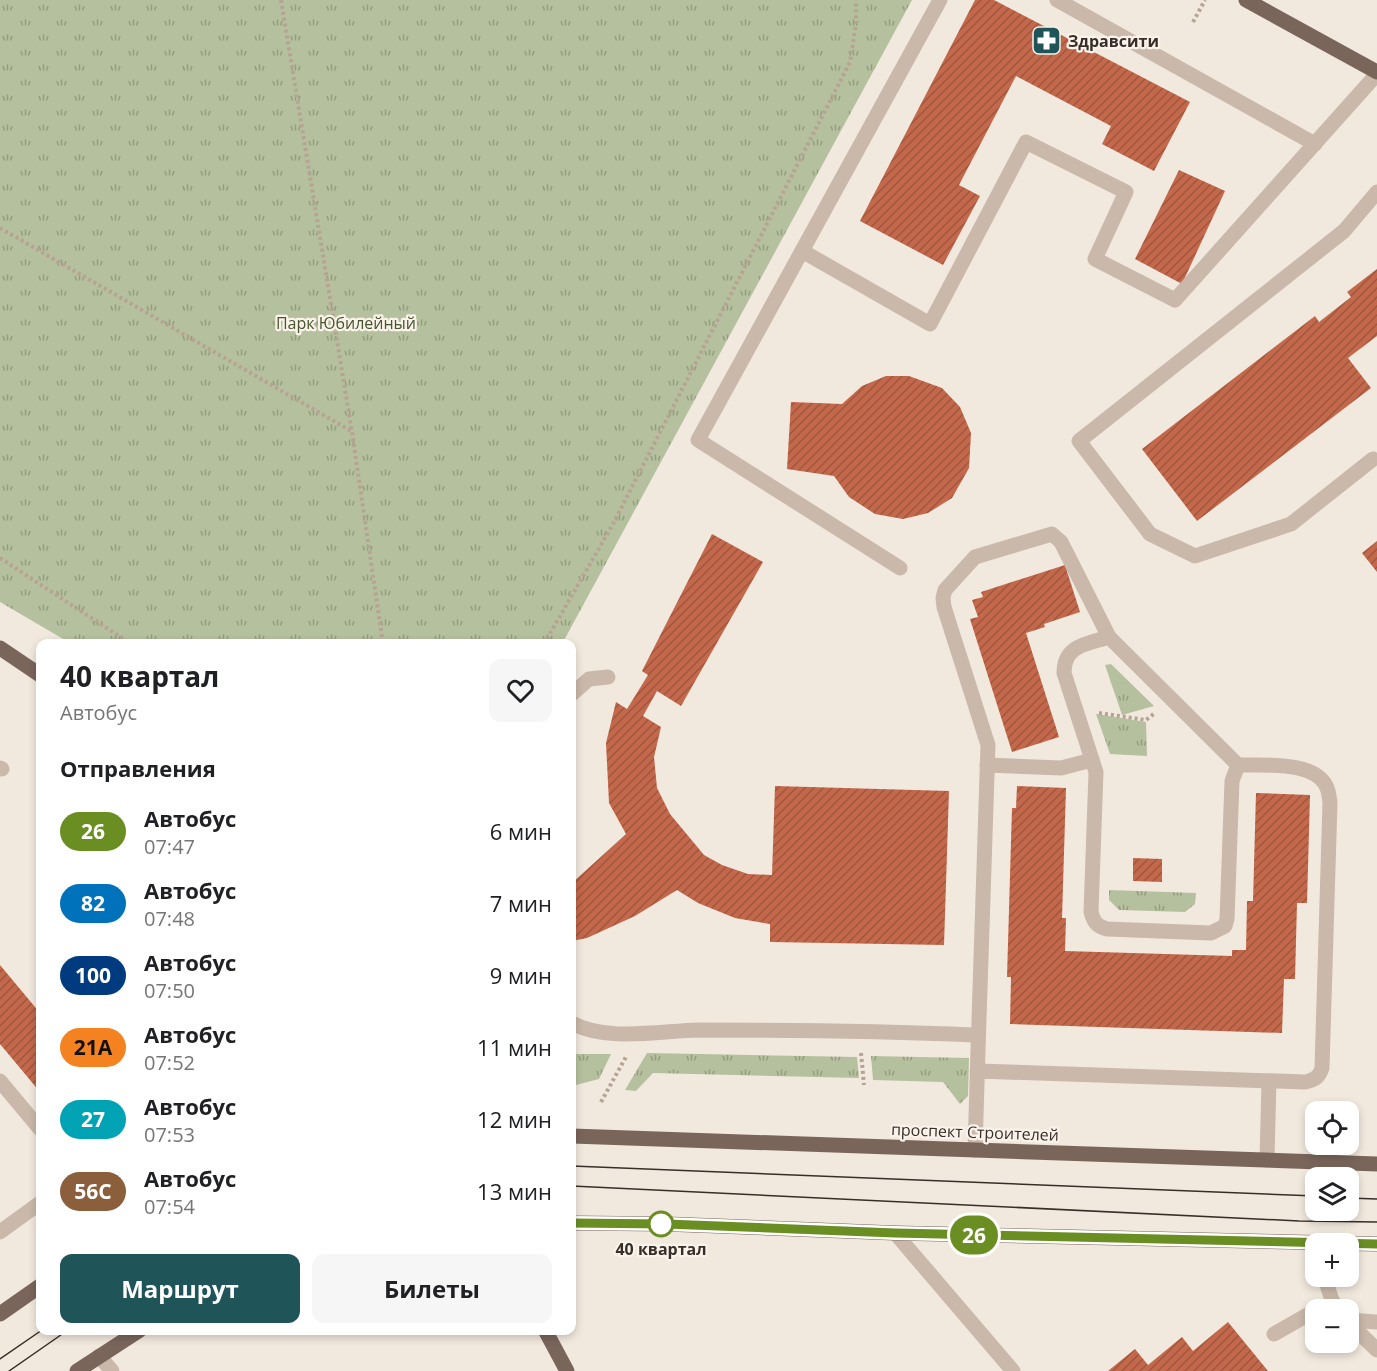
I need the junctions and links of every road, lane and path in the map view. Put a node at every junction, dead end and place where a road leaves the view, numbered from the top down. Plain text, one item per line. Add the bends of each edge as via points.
1 (281, 0) edge
2 (856, 0) edge
3 (940, 0) edge
4 (1057, 0) edge
5 (1205, 0) edge
6 (1246, 0) edge
7 (1193, 22) dead end
8 (1377, 73) edge
9 (1315, 144) junction
10 (1377, 192) edge
11 (0, 228) edge
12 (802, 251) junction
13 (351, 432) junction
14 (1373, 459) dead end
15 (0, 558) edge
16 (900, 568) dead end
17 (1109, 637) junction
18 (122, 639) edge
19 (382, 639) edge
20 (547, 639) edge
21 (0, 648) edge
22 (36, 672) edge
23 (608, 677) dead end
24 (576, 690) edge
25 (1172, 700) junction
26 (1076, 709) junction
27 (1092, 760) junction
28 (987, 765) junction
29 (1238, 765) junction
30 (576, 1026) edge
31 (974, 1035) dead end
32 (632, 1048) dead end
33 (861, 1049) dead end
34 (977, 1071) junction
35 (0, 1081) edge
36 (1269, 1081) junction
37 (864, 1085) dead end
38 (601, 1102) dead end
39 (36, 1124) edge
40 (576, 1136) edge
41 (975, 1150) junction
42 (1267, 1160) junction
43 (1377, 1164) edge
44 (36, 1206) edge
45 (576, 1223) edge
46 (0, 1232) edge
47 (895, 1233) junction
48 (1377, 1244) edge
49 (1359, 1245) edge
50 (1305, 1246) edge
51 (36, 1289) edge
52 (0, 1314) edge
53 (1305, 1316) edge
54 (1359, 1321) edge
55 (1377, 1322) edge
56 (1359, 1332) edge
57 (1274, 1334) dead end
58 (132, 1335) edge
59 (548, 1335) edge
60 (1377, 1350) edge
61 (99, 1356) junction
62 (77, 1371) edge
63 (112, 1371) edge
64 (567, 1371) edge
65 (1013, 1371) edge

1 - 13 path
2 - 20 path via 850,62 613,524
3 - 12 street
4 - 9 street
5 - 7 path
6 - 8 main road
8 - 9 street
9 - 12 street via 1175,300 1095,259 1126,192 1026,142 930,324
10 - 14 street via 1344,231 1079,441 1150,534 1195,556 1291,524
11 - 13 path
12 - 16 street via 698,440
13 - 19 path
15 - 18 path
17 - 25 street
17 - 26 street via 1078,647 1064,661
17 - 28 street via 1061,542 1052,534 975,557 945,590 943,598 988,745
21 - 22 main road
23 - 24 street via 589,679
25 - 26 path via 1146,720
25 - 29 street
26 - 27 street
27 - 28 street via 1061,768
27 - 29 street via 1096,772 1093,921 1107,929 1211,933 1225,926 1227,919 1232,781
28 - 34 street
29 - 36 street via 1300,768 1315,773 1327,786 1330,802 1322,1068 1314,1081
30 - 31 street via 614,1034 697,1030
32 - 38 path
33 - 37 path
34 - 36 street
34 - 41 street
35 - 39 street
36 - 42 street
40 - 41 main road, проспект Строителей
41 - 42 main road, проспект Строителей
42 - 43 main road, проспект Строителей
44 - 46 street
45 - 47 main road
47 - 50 main road
47 - 65 street
48 - 49 main road
51 - 52 main road
53 - 57 street
54 - 55 street
56 - 60 street
58 - 61 main road
59 - 64 main road
61 - 62 main road
61 - 63 street

